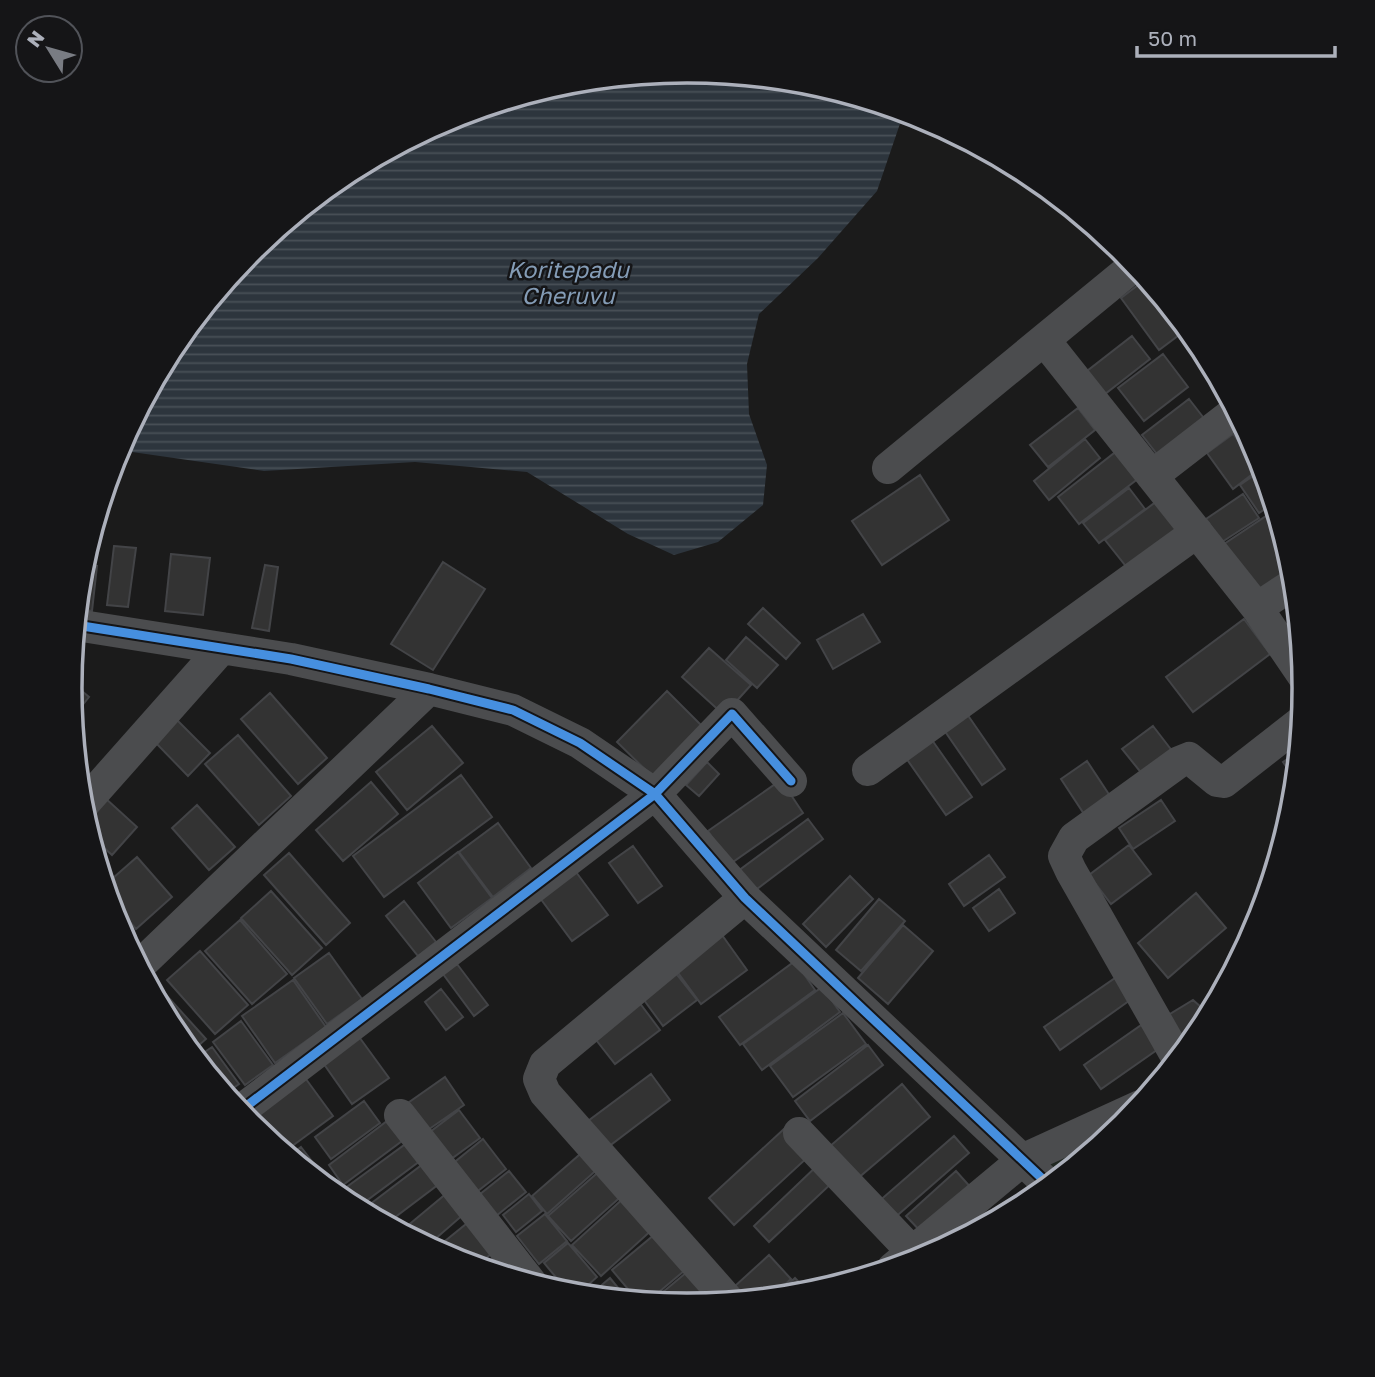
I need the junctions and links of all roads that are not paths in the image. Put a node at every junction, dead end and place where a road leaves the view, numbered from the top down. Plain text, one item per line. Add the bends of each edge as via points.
1 (1126, 272) edge
2 (1045, 341) junction
3 (1228, 417) edge
4 (888, 468) dead end
5 (1152, 476) junction
6 (1197, 532) junction
7 (1285, 590) edge
8 (1257, 608) junction
9 (86, 627) edge
10 (222, 648) junction
11 (1291, 659) edge
12 (429, 689) junction
13 (1291, 730) edge
14 (868, 770) dead end
15 (791, 780) dead end
16 (655, 794) junction
17 (92, 795) edge
18 (745, 898) junction
19 (146, 959) edge
20 (1173, 1050) edge
21 (249, 1105) edge
22 (400, 1115) dead end
23 (1112, 1119) edge
24 (799, 1133) dead end
25 (1024, 1159) junction
26 (1043, 1179) edge
27 (927, 1244) edge
28 (904, 1254) edge
29 (521, 1270) edge
30 (721, 1292) edge

1 - 2 street
2 - 4 street
2 - 5 street
3 - 5 street
5 - 6 street
6 - 8 street
6 - 14 street
7 - 8 street
8 - 11 street
9 - 10 street
10 - 12 street
10 - 17 street
12 - 16 street via 513,710 580,743
12 - 19 street
13 - 20 street via 1224,782 1189,758 1180,762 1067,847 1064,856 1070,871
15 - 16 street via 732,714
16 - 18 street
16 - 21 street
18 - 25 street
18 - 30 street via 545,1065 539,1079 545,1093
22 - 29 street
23 - 25 street
24 - 28 street
25 - 26 street
25 - 27 street

